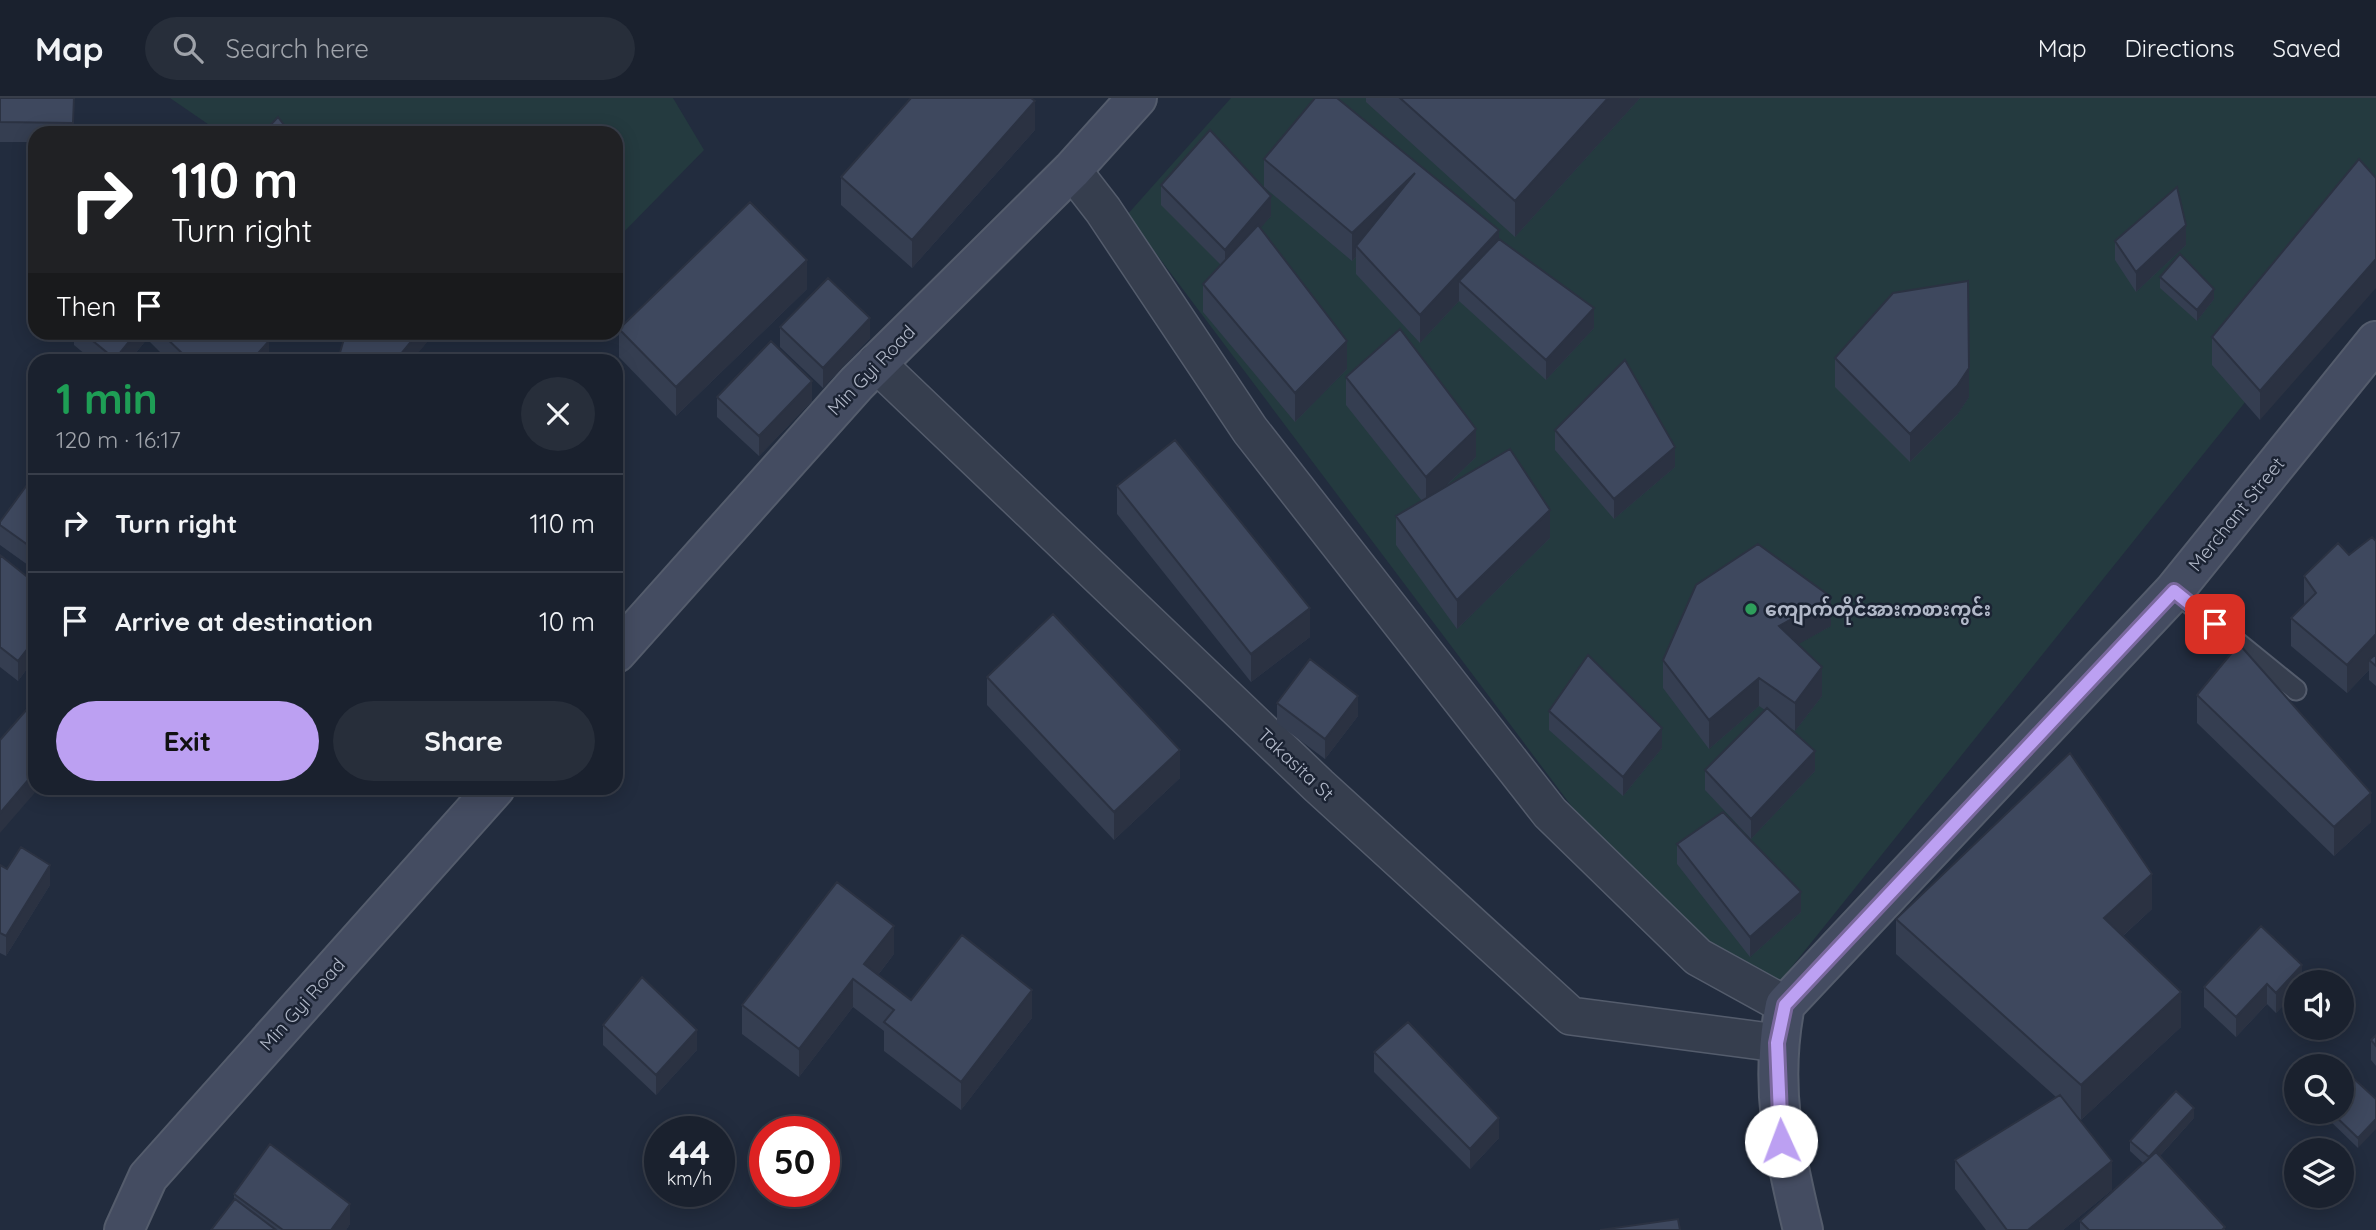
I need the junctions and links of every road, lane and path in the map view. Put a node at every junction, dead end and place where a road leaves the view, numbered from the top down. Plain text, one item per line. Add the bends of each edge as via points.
1 (1137, 98) edge
2 (1072, 170) junction
3 (2376, 341) edge
4 (876, 363) junction
5 (2174, 591) junction
6 (623, 645) edge
7 (2296, 690) dead end
8 (489, 795) edge
9 (1785, 1005) junction
10 (1777, 1043) junction
11 (124, 1230) edge
12 (1803, 1230) edge

1 - 2 main road, Min Gyi Road
2 - 4 main road, Min Gyi Road
2 - 9 street via 1250,430 1550,813 1698,957
3 - 5 main road, Merchant Street
4 - 6 main road, Min Gyi Road
4 - 10 street, Takasita St via 1319,786 1571,1016
5 - 7 lane
5 - 9 main road, Merchant Street
8 - 11 main road, Min Gyi Road via 148,1177
9 - 10 main road
10 - 12 main road via 1781,1141

